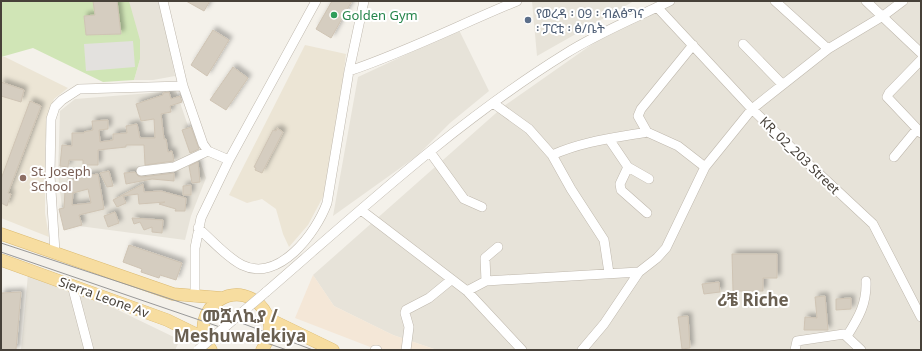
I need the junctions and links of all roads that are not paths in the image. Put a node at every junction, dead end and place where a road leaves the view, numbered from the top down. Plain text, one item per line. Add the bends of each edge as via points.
1 (163, 1) edge
2 (316, 1) edge
3 (364, 1) edge
4 (517, 1) edge
5 (670, 1) edge
6 (775, 1) edge
7 (866, 1) edge
8 (903, 1) edge
9 (657, 7) junction
10 (883, 16) junction
11 (743, 44) dead end
12 (693, 45) junction
13 (828, 49) junction
14 (921, 53) edge
15 (921, 60) edge
16 (349, 71) junction
17 (782, 84) junction
18 (183, 86) junction
19 (493, 103) junction
20 (752, 109) junction
21 (919, 131) edge
22 (647, 132) junction
23 (609, 139) junction
24 (208, 151) junction
25 (430, 152) junction
26 (552, 155) junction
27 (894, 157) dead end
28 (228, 160) junction
29 (705, 167) junction
30 (628, 168) junction
31 (141, 171) dead end
32 (649, 179) dead end
33 (482, 207) dead end
34 (361, 210) junction
35 (647, 213) dead end
36 (198, 228) junction
37 (1, 234) edge
38 (498, 247) dead end
39 (55, 252) junction
40 (1, 260) edge
41 (639, 272) junction
42 (609, 273) junction
43 (451, 280) junction
44 (866, 281) dead end
45 (486, 282) junction
46 (72, 285) junction
47 (467, 291) junction
48 (195, 296) junction
49 (222, 298) junction
50 (921, 317) edge
51 (269, 319) junction
52 (847, 336) junction
53 (204, 338) junction
54 (90, 350) edge
55 (198, 350) edge
56 (211, 350) edge
57 (262, 350) edge
58 (333, 350) edge
59 (406, 350) edge
60 (522, 350) edge
61 (582, 350) edge
62 (795, 350) edge
63 (861, 350) edge

1 - 18 street
2 - 28 street
3 - 16 street
4 - 16 street via 401,52
5 - 9 street
6 - 13 street
7 - 10 street
8 - 10 street, KR_02_203 Street
9 - 12 street
9 - 19 street via 576,47
10 - 13 street, KR_02_203 Street
10 - 14 street
11 - 17 street
12 - 20 street
12 - 22 street via 639,113 639,120
13 - 17 street, KR_02_203 Street
15 - 21 street via 887,97
16 - 36 street via 327,204 321,220 310,236 283,262 255,268 234,261
17 - 20 street, KR_02_203 Street
18 - 24 street via 203,144
18 - 39 street via 79,89 54,108 51,119 50,175
19 - 25 street
19 - 26 street via 529,129
20 - 29 street
20 - 50 street, KR_02_203 Street via 873,224
21 - 27 street
22 - 23 street
22 - 29 street via 678,146
23 - 26 street via 576,145
23 - 30 street
24 - 28 street
24 - 31 street via 174,167
25 - 33 street via 464,199
25 - 34 street
26 - 42 street via 604,240
28 - 36 street
29 - 41 street via 666,248
30 - 32 street
30 - 35 street via 620,188
34 - 43 street
34 - 55 street, bridge
36 - 48 street via 195,248
37 - 39 main road
38 - 45 street via 485,258
39 - 48 main road via 173,294
40 - 46 main road, Sierra Leone Av
41 - 42 street
41 - 61 street via 604,324
42 - 45 street
43 - 47 street
43 - 59 street via 429,298 406,310 409,327
44 - 52 street via 867,295 864,304
45 - 47 street
46 - 53 main road, Sierra Leone Av via 167,320
46 - 54 street
47 - 60 street
48 - 49 main road
49 - 51 main road via 236,294 250,297 262,306
49 - 53 main road via 212,305 206,315 203,326
51 - 57 main road via 268,340
51 - 58 main road
52 - 62 street via 844,334 797,340
52 - 63 street
53 - 56 main road

